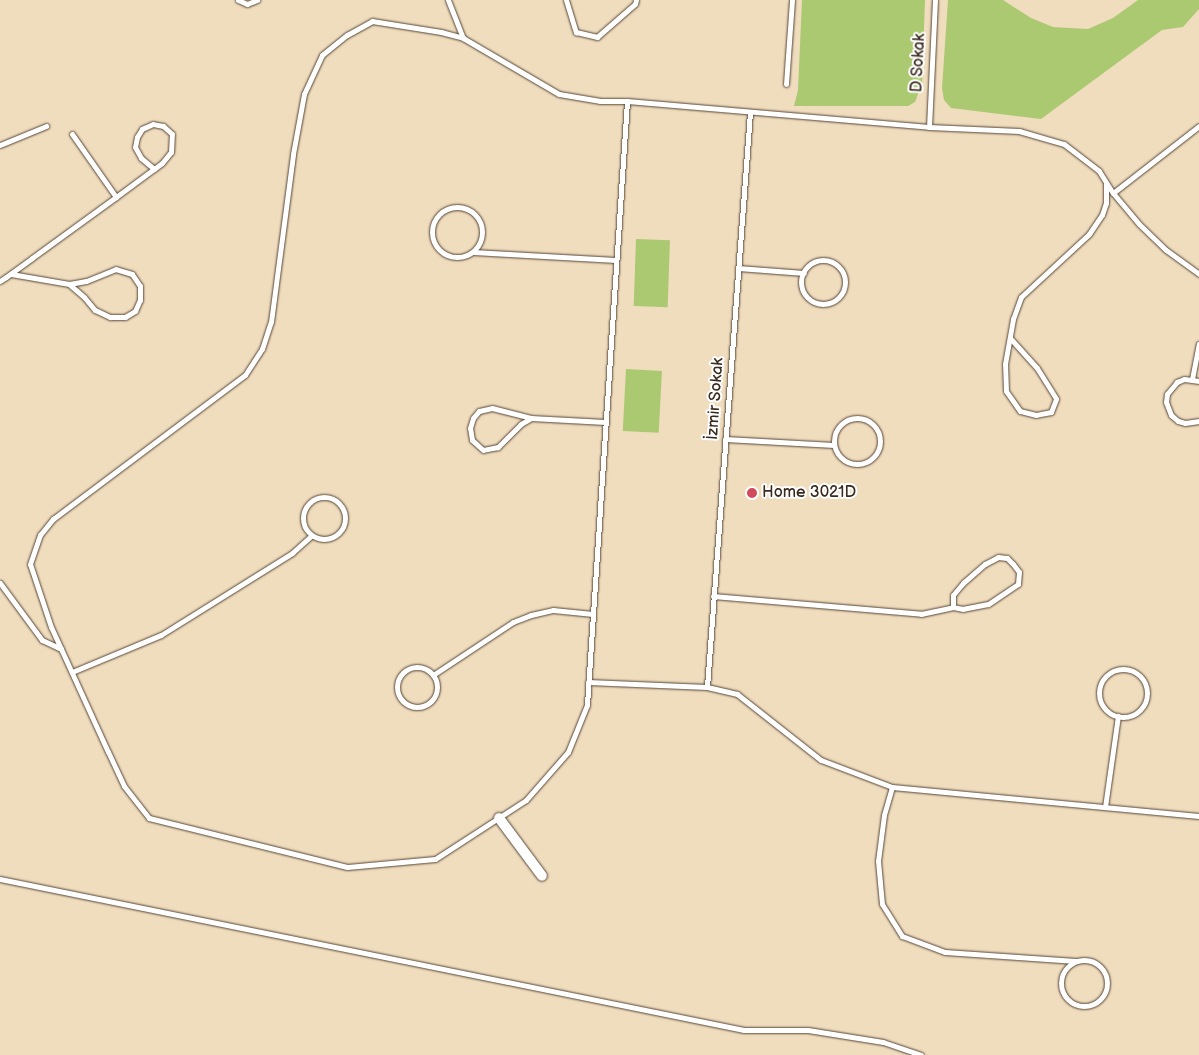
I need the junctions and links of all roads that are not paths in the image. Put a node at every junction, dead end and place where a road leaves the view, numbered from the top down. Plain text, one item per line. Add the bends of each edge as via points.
1 (238, 0) edge
2 (256, 0) edge
3 (448, 0) edge
4 (566, 0) edge
5 (636, 0) edge
6 (792, 0) edge
7 (935, 0) edge
8 (463, 38) junction
9 (786, 84) dead end
10 (627, 101) junction
11 (750, 112) junction
12 (46, 126) dead end
13 (1199, 126) edge
14 (929, 127) junction
15 (72, 134) dead end
16 (0, 145) edge
17 (154, 169) junction
18 (1106, 183) junction
19 (1113, 193) junction
20 (116, 197) junction
21 (473, 252) junction
22 (616, 260) junction
23 (738, 268) junction
24 (804, 273) junction
25 (11, 274) junction
26 (1199, 274) edge
27 (0, 282) edge
28 (69, 284) junction
29 (1010, 338) junction
30 (1199, 344) edge
31 (1192, 379) junction
32 (1199, 381) edge
33 (530, 418) junction
34 (1199, 421) edge
35 (605, 422) junction
36 (725, 439) junction
37 (834, 445) junction
38 (312, 536) junction
39 (0, 583) edge
40 (713, 596) junction
41 (953, 608) junction
42 (592, 614) junction
43 (61, 649) junction
44 (72, 672) junction
45 (433, 675) junction
46 (588, 682) junction
47 (707, 687) junction
48 (1118, 716) junction
49 (892, 787) junction
50 (1105, 807) junction
51 (1199, 816) edge
52 (499, 818) junction
53 (542, 876) dead end
54 (0, 879) edge
55 (1076, 961) junction
56 (921, 1055) edge

1 - 2 lane via 247,4
3 - 8 lane
4 - 5 lane via 576,32 596,37
6 - 9 lane
7 - 14 lane, D Sokak
8 - 10 lane via 559,94 600,101
8 - 43 lane via 372,21 322,55 304,94 271,322 262,349 245,375 53,519 40,536 30,564
10 - 11 lane
10 - 22 lane
11 - 14 lane
11 - 23 lane, İzmir Sokak
12 - 16 lane
13 - 19 lane
14 - 18 lane via 1019,132 1064,144 1099,171
15 - 20 lane
17 - 17 lane via 171,152 173,143 172,134 163,126 153,124 142,129 136,137 135,147 141,158
17 - 20 lane
18 - 19 lane
18 - 29 lane via 1102,215 1089,234 1021,297
19 - 26 lane via 1166,250
20 - 25 lane
21 - 21 lane via 483,232 477,216 456,206 440,213 432,229 436,246 456,258
21 - 22 lane
22 - 35 lane
23 - 24 lane
23 - 36 lane, İzmir Sokak
24 - 24 lane via 803,290 813,301 832,302 843,292 844,277 836,264 821,260
25 - 27 lane
25 - 28 lane
28 - 28 lane via 95,310 110,317 125,317 135,311 140,300 140,286 132,274 116,269
29 - 29 lane via 1005,364 1006,391 1020,411 1036,415 1051,412 1056,399 1037,368
30 - 31 lane
31 - 32 lane
31 - 34 lane via 1184,379 1171,387 1166,402 1171,415 1178,421
33 - 33 lane via 492,408 479,411 470,428 472,440 484,450 498,448
33 - 35 lane
35 - 42 lane
36 - 37 lane
36 - 40 lane, İzmir Sokak
37 - 37 lane via 846,461 861,464 876,455 880,440 874,425 857,418 842,424 834,437
38 - 38 lane via 324,540 340,533 345,520 338,502 324,497 310,502 305,508 303,524
38 - 44 lane via 292,553 160,635
39 - 43 lane via 42,640
40 - 41 lane via 921,614
40 - 47 lane, İzmir Sokak
41 - 41 lane via 988,604 1018,584 1019,572 1007,558 998,557 985,564 953,594
42 - 45 lane via 553,610 530,615 513,622
42 - 46 lane
43 - 44 lane
44 - 52 lane via 124,786 150,818 347,867 435,859
45 - 45 lane via 418,667 405,671 397,682 398,696 408,706 428,705 436,694
46 - 47 lane
46 - 52 lane via 586,705 568,752 526,800
47 - 49 lane via 737,694 822,760
48 - 48 lane via 1127,716 1141,709 1147,694 1143,680 1128,670 1112,672 1101,684 1102,704
48 - 50 lane
49 - 50 lane
49 - 55 lane via 884,815 878,860 882,904 902,936 945,952
50 - 51 lane
52 - 53 street
54 - 56 lane via 744,1030 818,1031 884,1042
55 - 55 lane via 1063,973 1061,989 1070,1001 1078,1005 1093,1003 1104,992 1104,971 1092,961

